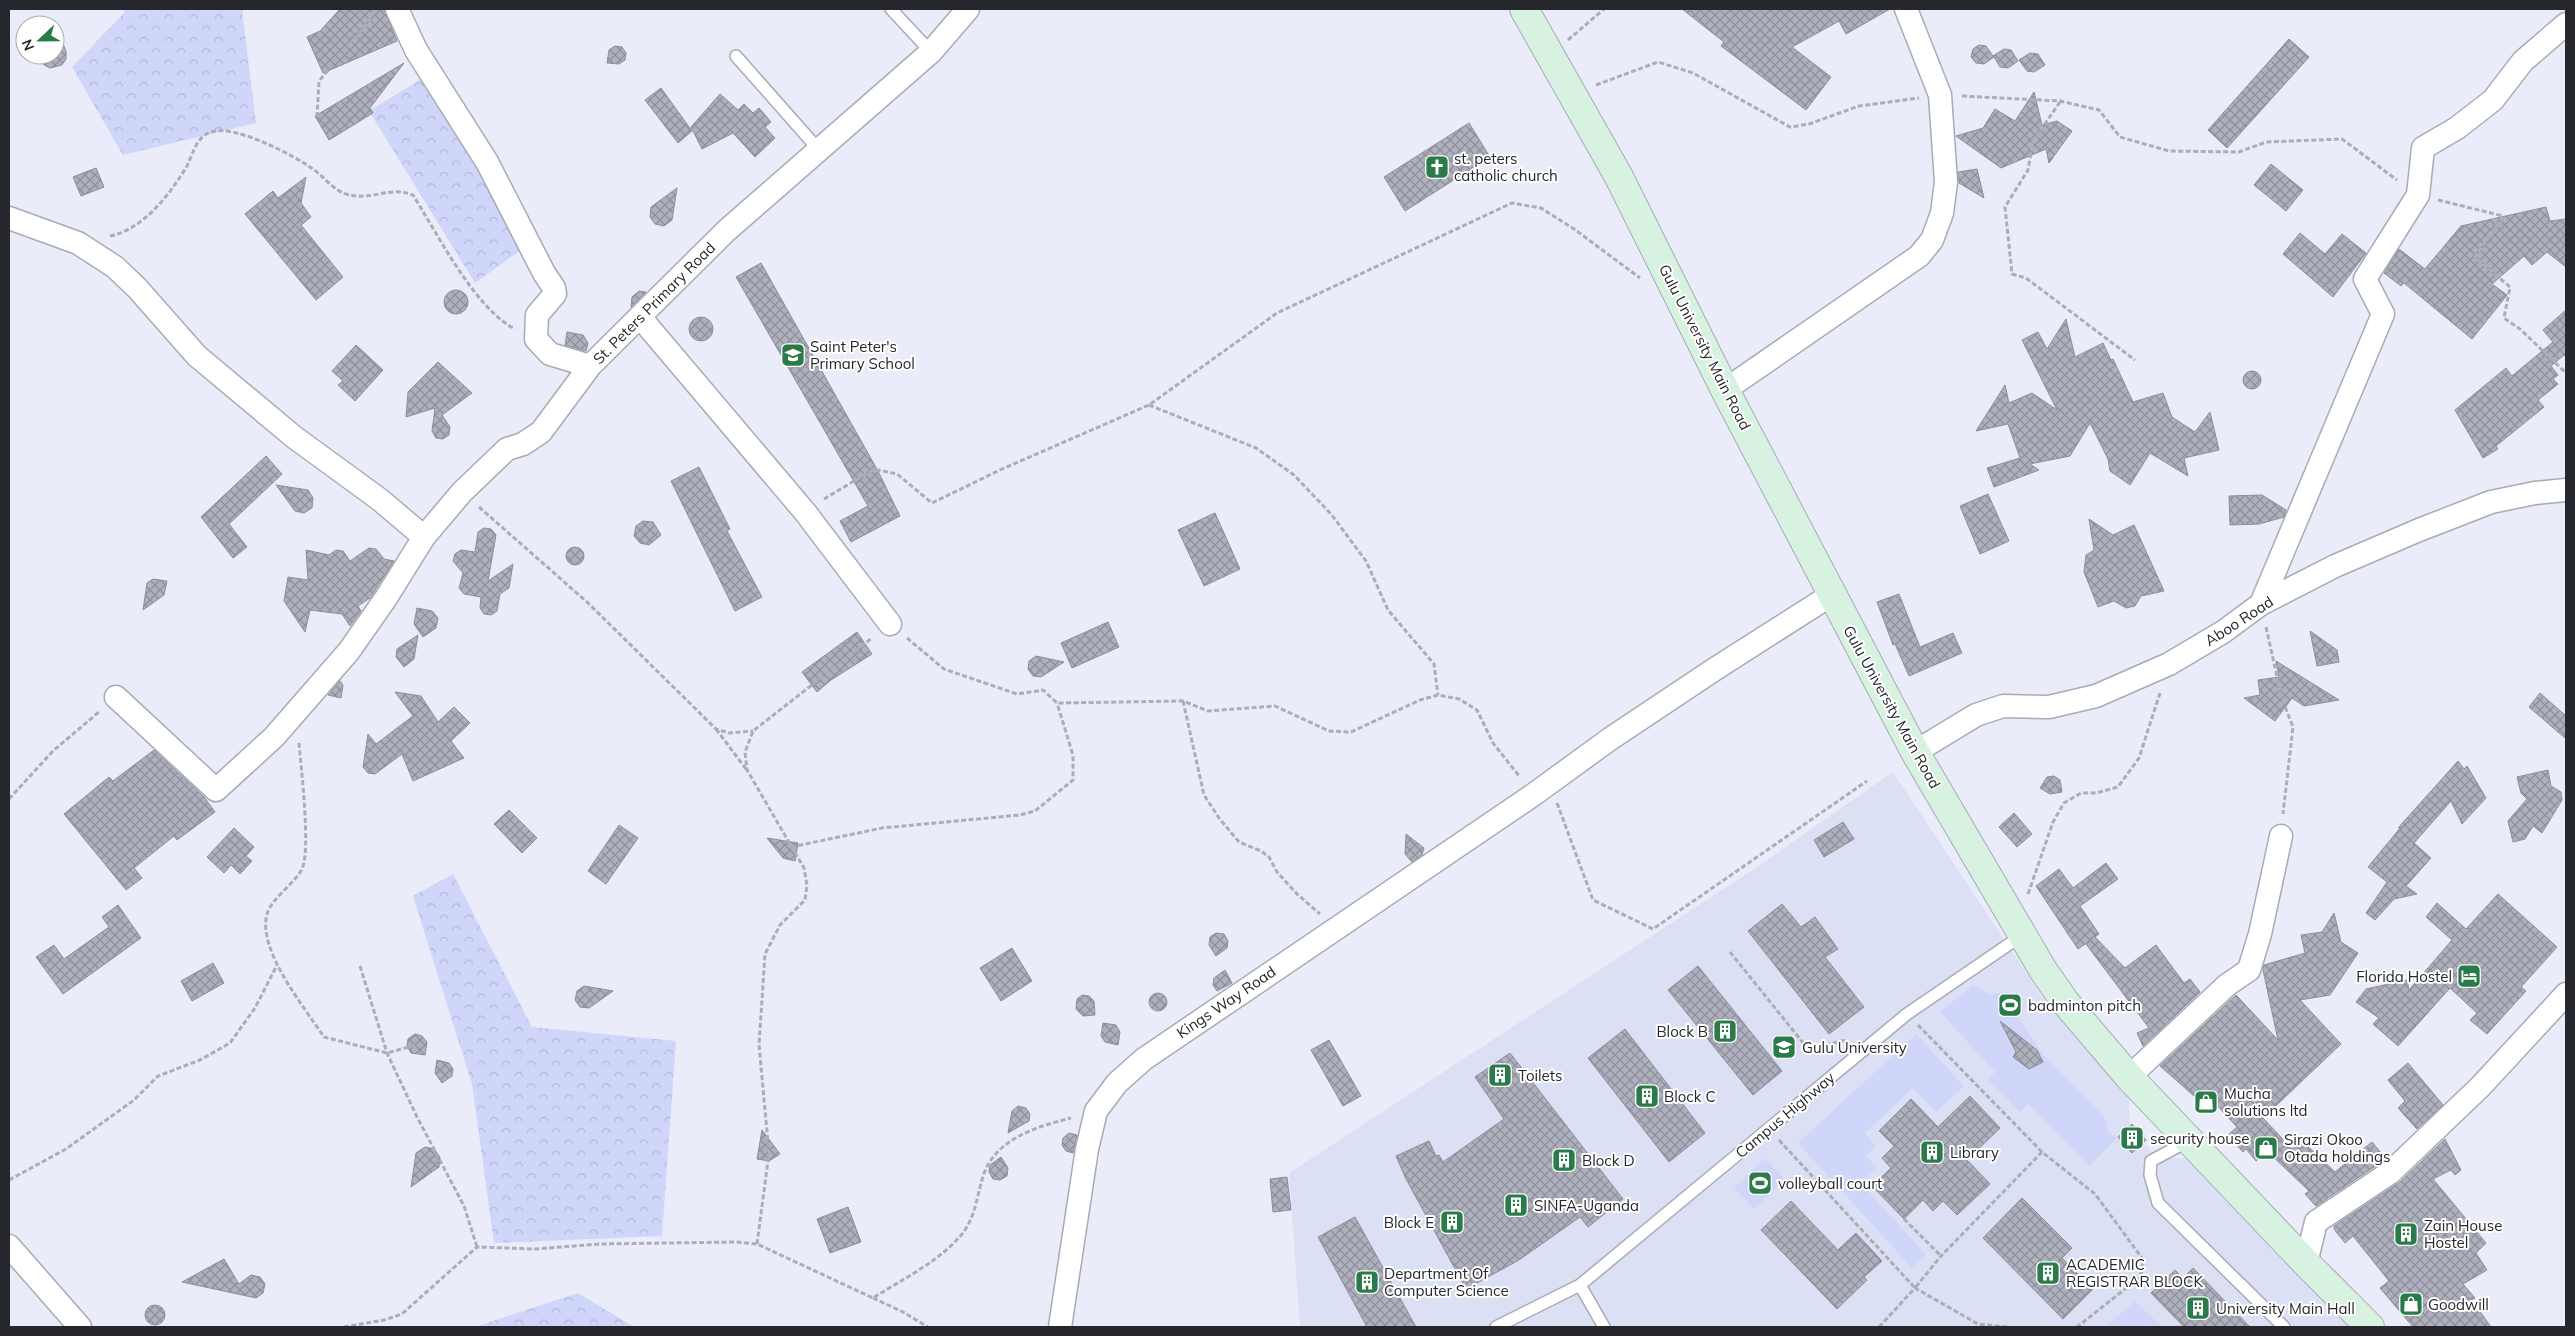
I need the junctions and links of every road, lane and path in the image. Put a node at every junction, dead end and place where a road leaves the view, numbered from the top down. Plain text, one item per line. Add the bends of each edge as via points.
1 (375, 9) edge
2 (397, 9) edge
3 (890, 9) edge
4 (968, 9) edge
5 (1524, 9) edge
6 (1604, 9) edge
7 (1906, 9) edge
8 (2566, 24) edge
9 (930, 52) junction
10 (1551, 55) junction
11 (736, 56) dead end
12 (1569, 90) junction
13 (1940, 95) junction
14 (2060, 101) junction
15 (317, 117) dead end
16 (819, 150) junction
17 (2418, 196) junction
18 (9, 218) edge
19 (78, 243) junction
20 (1643, 280) dead end
21 (640, 317) junction
22 (536, 339) junction
23 (2135, 360) dead end
24 (590, 366) junction
25 (2566, 373) edge
26 (1725, 390) junction
27 (1149, 405) junction
28 (2566, 490) edge
29 (462, 492) junction
30 (805, 512) junction
31 (424, 537) junction
32 (1831, 595) junction
33 (2262, 604) junction
34 (890, 624) junction
35 (2169, 664) junction
36 (1438, 695) junction
37 (116, 697) joint
38 (1183, 701) junction
39 (1057, 703) junction
40 (297, 710) junction
41 (716, 729) junction
42 (753, 731) junction
43 (1915, 752) junction
44 (747, 770) junction
45 (1867, 782) dead end
46 (1541, 789) junction
47 (9, 799) edge
48 (2281, 836) joint
49 (791, 847) junction
50 (2027, 898) dead end
51 (1336, 927) junction
52 (2021, 936) junction
53 (1730, 952) dead end
54 (277, 965) junction
55 (360, 966) dead end
56 (2566, 994) edge
57 (1907, 1014) junction
58 (1886, 1031) junction
59 (420, 1044) dead end
60 (387, 1053) junction
61 (2129, 1077) junction
62 (1096, 1111) junction
63 (1769, 1129) junction
64 (2190, 1140) junction
65 (2042, 1152) junction
66 (9, 1180) edge
67 (1904, 1219) dead end
68 (757, 1244) junction
69 (9, 1246) edge
70 (477, 1247) junction
71 (1941, 1256) junction
72 (2306, 1263) junction
73 (1580, 1285) junction
74 (1916, 1288) junction
75 (873, 1298) junction
76 (80, 1327) edge
77 (344, 1327) edge
78 (928, 1327) edge
79 (1060, 1327) edge
80 (1496, 1327) edge
81 (1604, 1327) edge
82 (1879, 1327) edge
83 (2008, 1327) edge
84 (2077, 1327) edge
85 (2284, 1327) edge
86 (2370, 1327) edge

1 - 15 path via 369,21 320,81
2 - 22 street via 416,50 486,162 554,288 555,294 537,315
3 - 9 lane
4 - 9 street, St. Peters Primary Road
5 - 10 street, Gulu University Main Road
6 - 10 path
7 - 13 street
8 - 17 street via 2523,61 2493,100 2457,128 2423,148
9 - 16 street, St. Peters Primary Road
10 - 12 street, Gulu University Main Road
11 - 16 lane
12 - 13 path via 1608,82 1658,62 1693,73 1790,127 1809,124 1859,106
12 - 26 street, Gulu University Main Road via 1619,177
13 - 14 path
13 - 26 street via 1946,182 1942,213 1932,240 1919,256
14 - 17 path via 2098,110 2120,137 2169,151 2239,152 2266,142 2342,139
14 - 23 path via 2033,141 2028,170 2004,207 2012,274 2026,278
16 - 21 street, St. Peters Primary Road via 726,231
17 - 25 path via 2503,216 2476,257 2510,287 2504,318
17 - 33 street via 2365,279 2383,314
18 - 19 street
19 - 22 path via 121,234 156,208 187,165 200,140 211,132 236,133 280,150 313,169 341,192 363,198 401,190 413,194 487,308 505,324
19 - 31 street via 115,267 138,288 197,356 294,437 379,499
20 - 27 path via 1541,208 1512,203 1277,313
21 - 24 street, St. Peters Primary Road
21 - 30 street
22 - 24 street via 550,354
24 - 29 street, St. Peters Primary Road via 540,432 523,444 507,449
26 - 32 street, Gulu University Main Road
27 - 30 path via 932,503 897,474 874,469
27 - 36 path via 1256,448 1294,475 1331,514 1366,561 1388,610 1434,664
28 - 33 street, Aboo Road via 2491,502 2335,566
29 - 31 street, St. Peters Primary Road
29 - 41 path via 587,602
30 - 34 street
31 - 40 street, St. Peters Primary Road via 349,651
32 - 43 street, Gulu University Main Road
32 - 46 street, Kings Way Road via 1715,668
33 - 35 street, Aboo Road
33 - 48 path via 2282,699 2294,727
34 - 39 path via 944,669 1017,694 1043,690
34 - 42 path
35 - 43 street, Aboo Road via 2096,696 2049,707 2003,706 1976,715
35 - 50 path via 2139,758 2118,787 2081,793 2064,803 2053,822
36 - 38 path via 1351,732 1329,731 1276,706 1208,711
36 - 46 path via 1460,699 1477,710 1493,743
37 - 40 street, St. Peters Primary Road via 216,790 274,737
37 - 47 path via 53,751
38 - 39 path
38 - 51 path via 1204,794 1219,818 1239,842 1269,857 1277,872 1297,894
39 - 49 path via 1073,755 1073,780 1035,811 882,828
40 - 54 path via 306,842 302,868 267,913 266,934
41 - 42 path via 729,733
41 - 44 path
42 - 44 path via 745,752
43 - 52 street, Gulu University Main Road
44 - 49 path
45 - 46 path via 1653,929 1593,900
46 - 51 street, Kings Way Road
48 - 61 street via 2249,970 2227,986
49 - 68 path via 804,868 807,885 805,900 780,925 766,954 758,1045 769,1153
51 - 62 street, Kings Way Road via 1144,1059 1117,1083
52 - 57 lane, Campus Highway
52 - 61 street, Gulu University Main Road via 2066,1003
53 - 58 path via 1808,1049
54 - 60 path via 324,1037
54 - 66 path via 255,1008 230,1043 200,1060 158,1076 134,1100 66,1149
55 - 60 path
56 - 72 street via 2480,1087 2391,1172 2316,1222
57 - 58 lane, Campus Highway
57 - 65 path
58 - 63 lane, Campus Highway
59 - 60 path
60 - 70 path via 464,1206
61 - 64 street, Gulu University Main Road
62 - 75 path via 1046,1124 996,1151 982,1178 973,1215 950,1247
62 - 79 street, Kings Way Road
63 - 73 lane, Campus Highway
63 - 74 path
64 - 72 street, Gulu University Main Road
64 - 85 lane via 2151,1162 2150,1175 2158,1202
65 - 71 path
65 - 84 path via 2095,1194 2142,1258 2139,1278
67 - 71 path
68 - 70 path via 599,1244 535,1249
68 - 75 path
69 - 76 street
70 - 77 path via 402,1314
71 - 74 path
72 - 86 street, Gulu University Main Road
73 - 80 lane, Campus Highway
73 - 81 lane
74 - 82 path
74 - 83 path via 1978,1324
75 - 78 path

